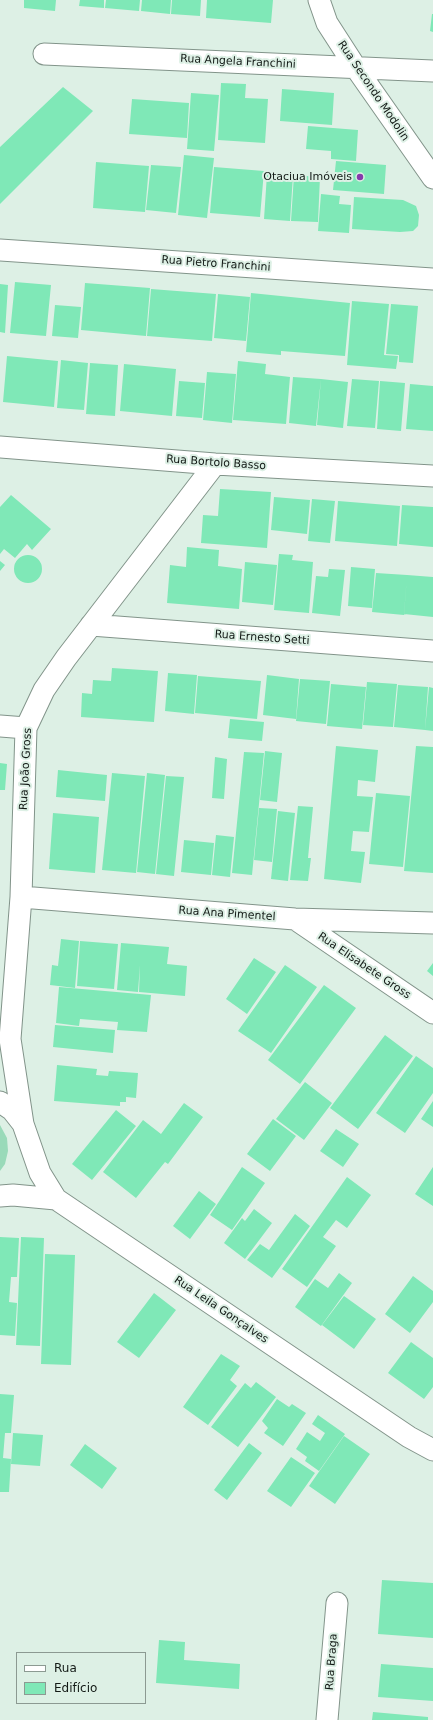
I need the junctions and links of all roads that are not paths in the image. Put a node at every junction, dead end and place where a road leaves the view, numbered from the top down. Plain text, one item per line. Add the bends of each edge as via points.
1 (319, 0) edge
2 (44, 54) dead end
3 (356, 68) junction
4 (433, 72) edge
5 (433, 178) edge
6 (0, 250) edge
7 (433, 278) edge
8 (0, 447) edge
9 (215, 464) junction
10 (433, 476) edge
11 (91, 625) junction
12 (433, 651) edge
13 (0, 726) edge
14 (26, 728) junction
15 (21, 898) junction
16 (295, 919) junction
17 (433, 923) edge
18 (433, 1013) edge
19 (5, 1045) edge
20 (0, 1102) edge
21 (23, 1124) junction
22 (0, 1196) edge
23 (56, 1199) junction
24 (433, 1450) edge
25 (337, 1603) dead end
26 (327, 1720) edge

1 - 3 street, Rua Secondo Modolin via 327,23
2 - 3 street, Rua Angela Franchini
3 - 4 street, Rua Angela Franchini
3 - 5 street, Rua Secondo Modolin
6 - 7 street, Rua Pietro Franchini
8 - 9 street, Rua Bortolo Basso
9 - 10 street, Rua Bortolo Basso
9 - 11 street, Rua João Gross
11 - 12 street, Rua Ernesto Setti
11 - 14 street, Rua João Gross via 44,690
13 - 14 street
14 - 15 street, Rua João Gross
15 - 16 street, Rua Ana Pimentel
15 - 19 street, Rua João Gross
16 - 17 street, Rua Ana Pimentel
16 - 18 street, Rua Elisabete Gross
19 - 21 street, Rua João Gross
20 - 21 street via 12,1110
21 - 23 street, Rua João Gross via 40,1173
22 - 23 street, Rua Leila Gonçalves
23 - 24 street, Rua Leila Gonçalves
25 - 26 street, Rua Braga

